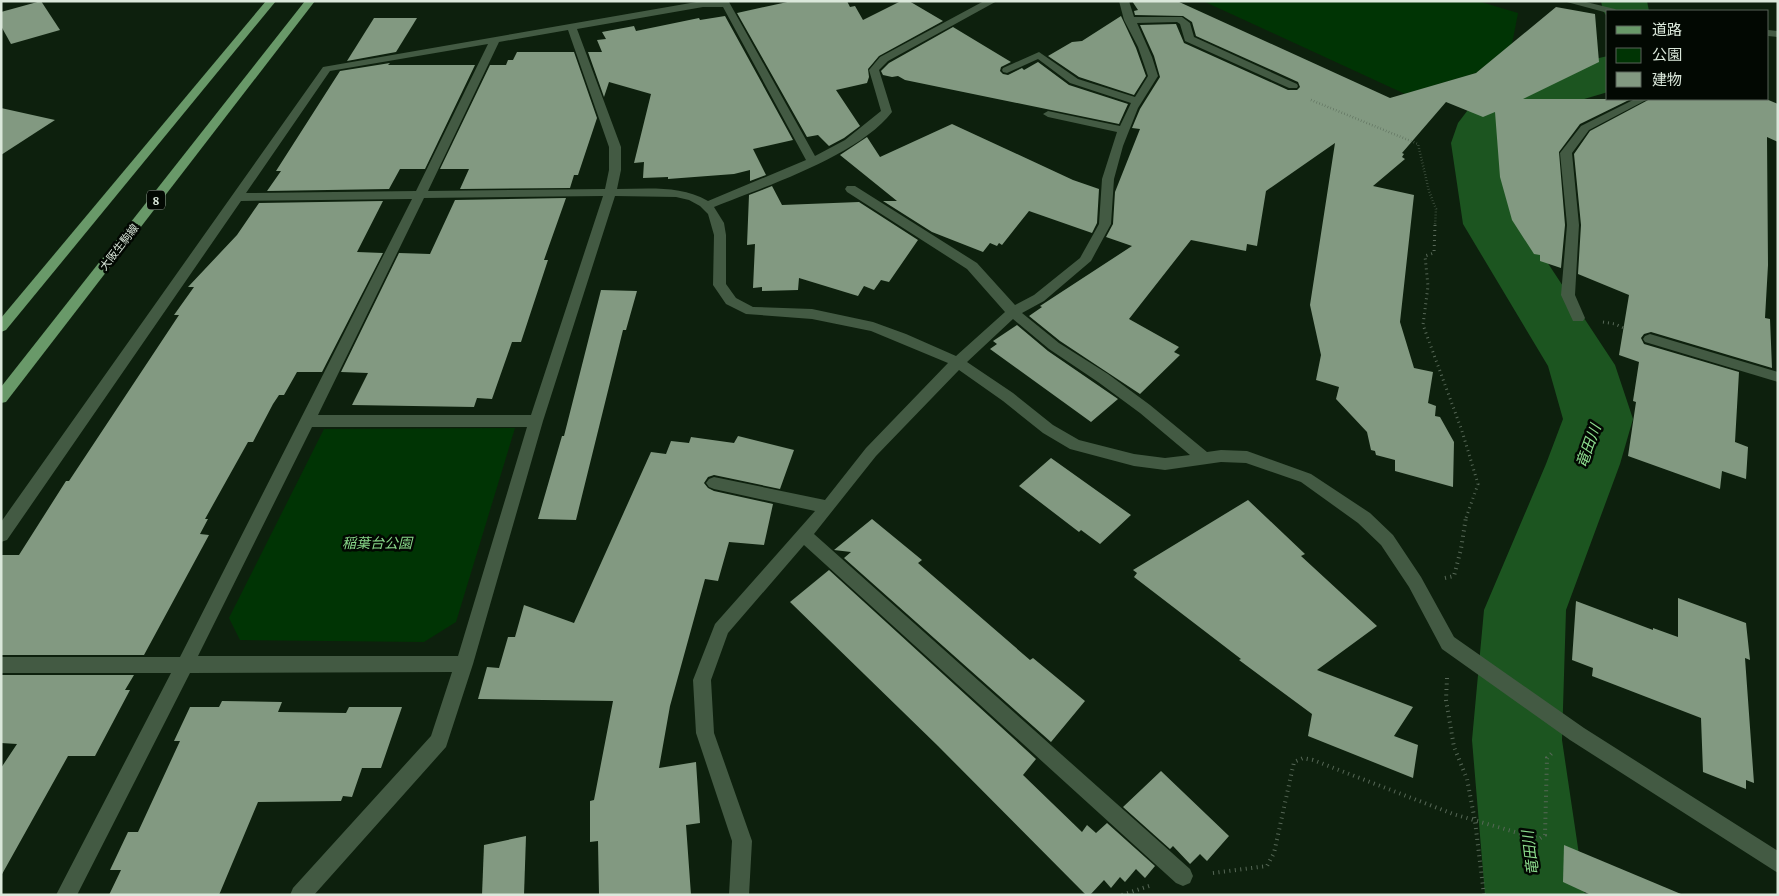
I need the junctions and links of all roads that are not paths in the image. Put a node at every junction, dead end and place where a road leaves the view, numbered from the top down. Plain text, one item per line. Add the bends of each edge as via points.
1 (271, 1) edge
2 (310, 1) edge
3 (992, 1) edge
4 (1124, 1) edge
5 (1568, 1) edge
6 (730, 3) edge
7 (1608, 8) edge
8 (1129, 20) junction
9 (572, 27) junction
10 (495, 40) junction
11 (1007, 70) dead end
12 (1293, 86) road end
13 (1641, 100) edge
14 (1137, 101) junction
15 (1048, 114) dead end
16 (1124, 130) junction
17 (812, 161) junction
18 (851, 189) dead end
19 (610, 193) junction
20 (421, 194) junction
21 (239, 197) junction
22 (706, 206) junction
23 (1012, 312) junction
24 (1578, 318) road end
25 (1, 327) edge
26 (1650, 339) road end
27 (958, 362) junction
28 (1778, 377) edge
29 (1, 398) edge
30 (536, 421) junction
31 (306, 422) junction
32 (1204, 458) junction
33 (714, 483) dead end
34 (828, 507) junction
35 (804, 534) junction
36 (1, 535) edge
37 (187, 663) junction
38 (464, 664) junction
39 (1, 665) edge
40 (1778, 863) edge
41 (1183, 876) road end
42 (66, 895) edge
43 (300, 895) edge
44 (739, 895) edge

1 - 25 main road
2 - 29 main road, 大阪生駒線 / 8
3 - 17 street via 884,59 874,70 887,112 846,144
4 - 8 street
5 - 7 street
6 - 9 street via 703,4
6 - 17 street
8 - 12 street via 1179,19 1185,23 1189,39
8 - 14 street via 1149,58 1153,76
9 - 10 street
9 - 19 street via 616,147
10 - 20 street
10 - 21 street via 327,69
11 - 14 street via 1039,55 1074,81
13 - 24 street via 1585,128 1566,153 1573,225 1568,295
14 - 16 street
15 - 16 street
16 - 23 street via 1116,146 1108,179 1106,224 1085,261 1038,298
17 - 22 street
18 - 23 street via 972,266
19 - 20 street
19 - 22 street via 678,194 694,197
19 - 30 street
20 - 21 street
20 - 31 street
21 - 36 street
22 - 27 street via 719,220 718,286 731,301 751,311 812,314 873,327
23 - 27 street
23 - 32 street via 1054,346 1145,408
26 - 28 street
27 - 32 street via 1074,445 1164,464
27 - 34 street via 878,445
30 - 31 street
30 - 38 street
31 - 37 street
32 - 40 street via 1246,457 1280,468 1306,478 1364,518 1391,547 1415,582 1448,643 1577,734
33 - 34 street
34 - 35 street
35 - 41 street
35 - 44 street via 721,629 702,680 705,733 742,841
37 - 38 street
37 - 39 street
37 - 42 street
38 - 43 street via 439,741

